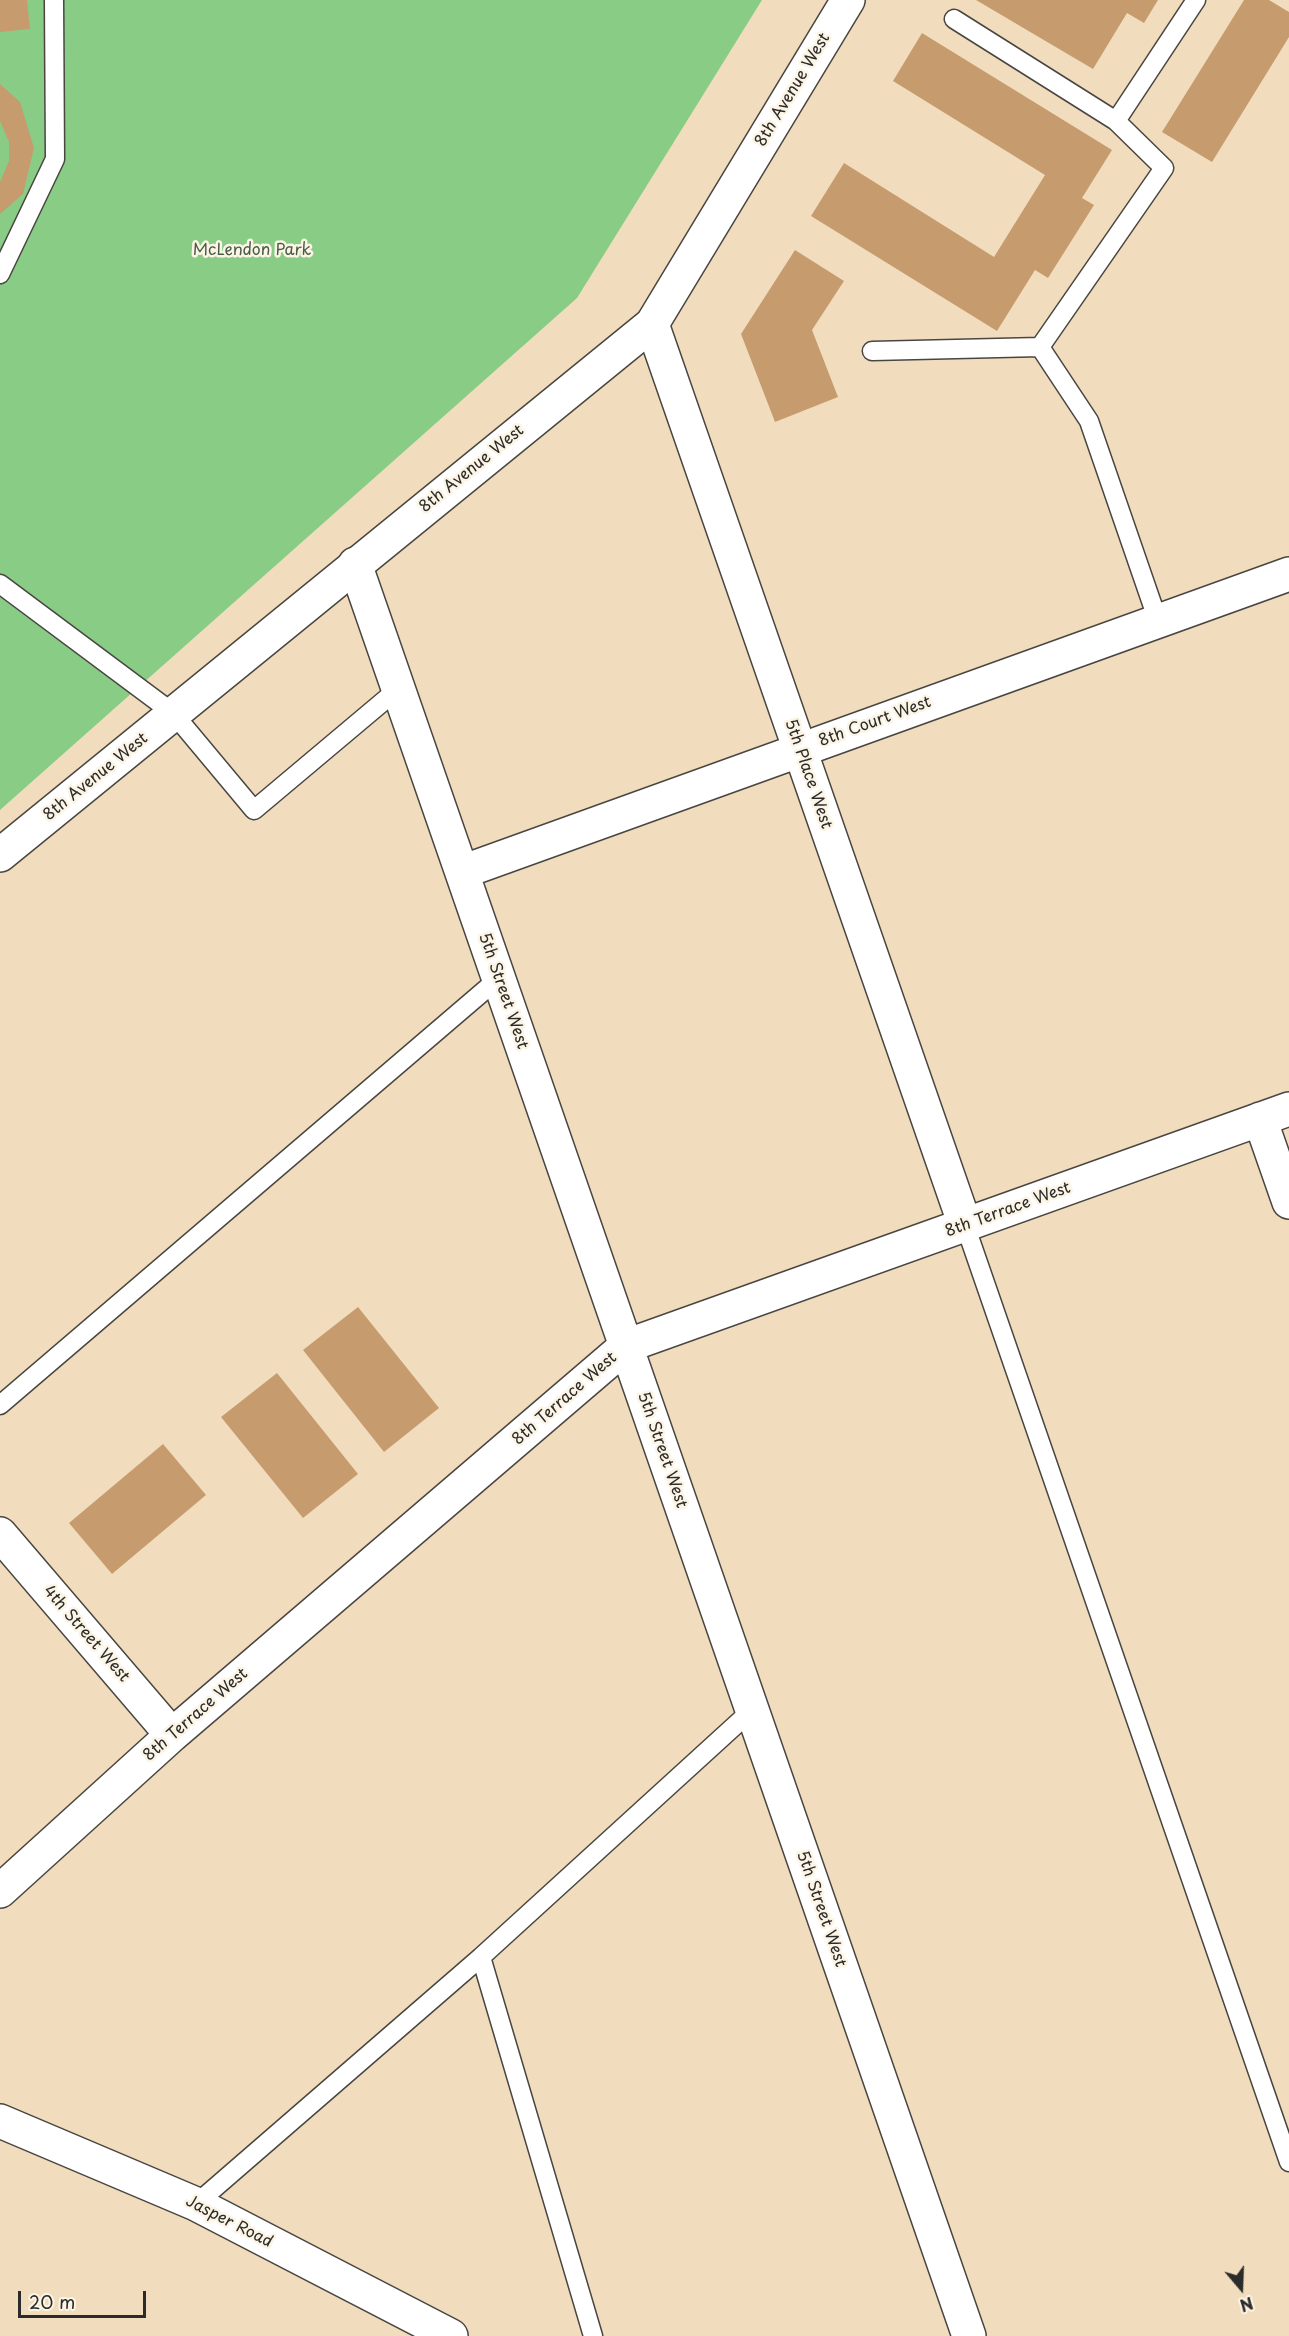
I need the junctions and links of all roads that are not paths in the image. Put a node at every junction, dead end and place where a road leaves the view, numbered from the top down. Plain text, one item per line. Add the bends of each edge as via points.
1 (54, 0) edge
2 (848, 0) edge
3 (1197, 0) edge
4 (954, 19) dead end
5 (1116, 121) junction
6 (0, 274) edge
7 (652, 324) junction
8 (1040, 347) junction
9 (872, 351) dead end
10 (355, 564) junction
11 (1289, 574) edge
12 (0, 584) edge
13 (1158, 621) junction
14 (398, 689) junction
15 (173, 713) junction
16 (800, 749) junction
17 (0, 855) edge
18 (462, 872) junction
19 (498, 978) junction
20 (1274, 1114) edge
21 (1289, 1202) edge
22 (965, 1225) junction
23 (627, 1346) junction
24 (0, 1405) edge
25 (0, 1534) edge
26 (752, 1710) junction
27 (172, 1735) junction
28 (0, 1891) edge
29 (481, 1957) junction
30 (0, 2121) edge
31 (1289, 2162) edge
32 (196, 2204) junction
33 (451, 2336) edge
34 (593, 2336) edge
35 (969, 2336) edge

1 - 6 lane via 55,159
2 - 7 street, 8th Avenue West
3 - 5 lane
4 - 5 lane
5 - 8 lane via 1164,168
7 - 10 street, 8th Avenue West
7 - 16 street, 5th Place West
8 - 9 lane
8 - 13 lane via 1089,421
10 - 14 street, 5th Street West
10 - 15 street, 8th Avenue West
11 - 13 street, 8th Court West
12 - 15 lane
13 - 16 street, 8th Court West
14 - 15 lane via 254,810
14 - 18 street, 5th Street West
15 - 17 street, 8th Avenue West
16 - 18 street, 8th Court West
16 - 22 street, 5th Place West
18 - 19 street, 5th Street West
19 - 23 street, 5th Street West
19 - 24 lane
20 - 21 street
20 - 22 street, 8th Terrace West
22 - 23 street, 8th Terrace West
22 - 31 lane
23 - 26 street, 5th Street West
23 - 27 street, 8th Terrace West
25 - 27 street, 4th Street West
26 - 29 lane
26 - 35 street, 5th Street West
27 - 28 street, 8th Terrace West
29 - 32 lane
29 - 34 lane
30 - 32 street, Jasper Road
32 - 33 street, Jasper Road

